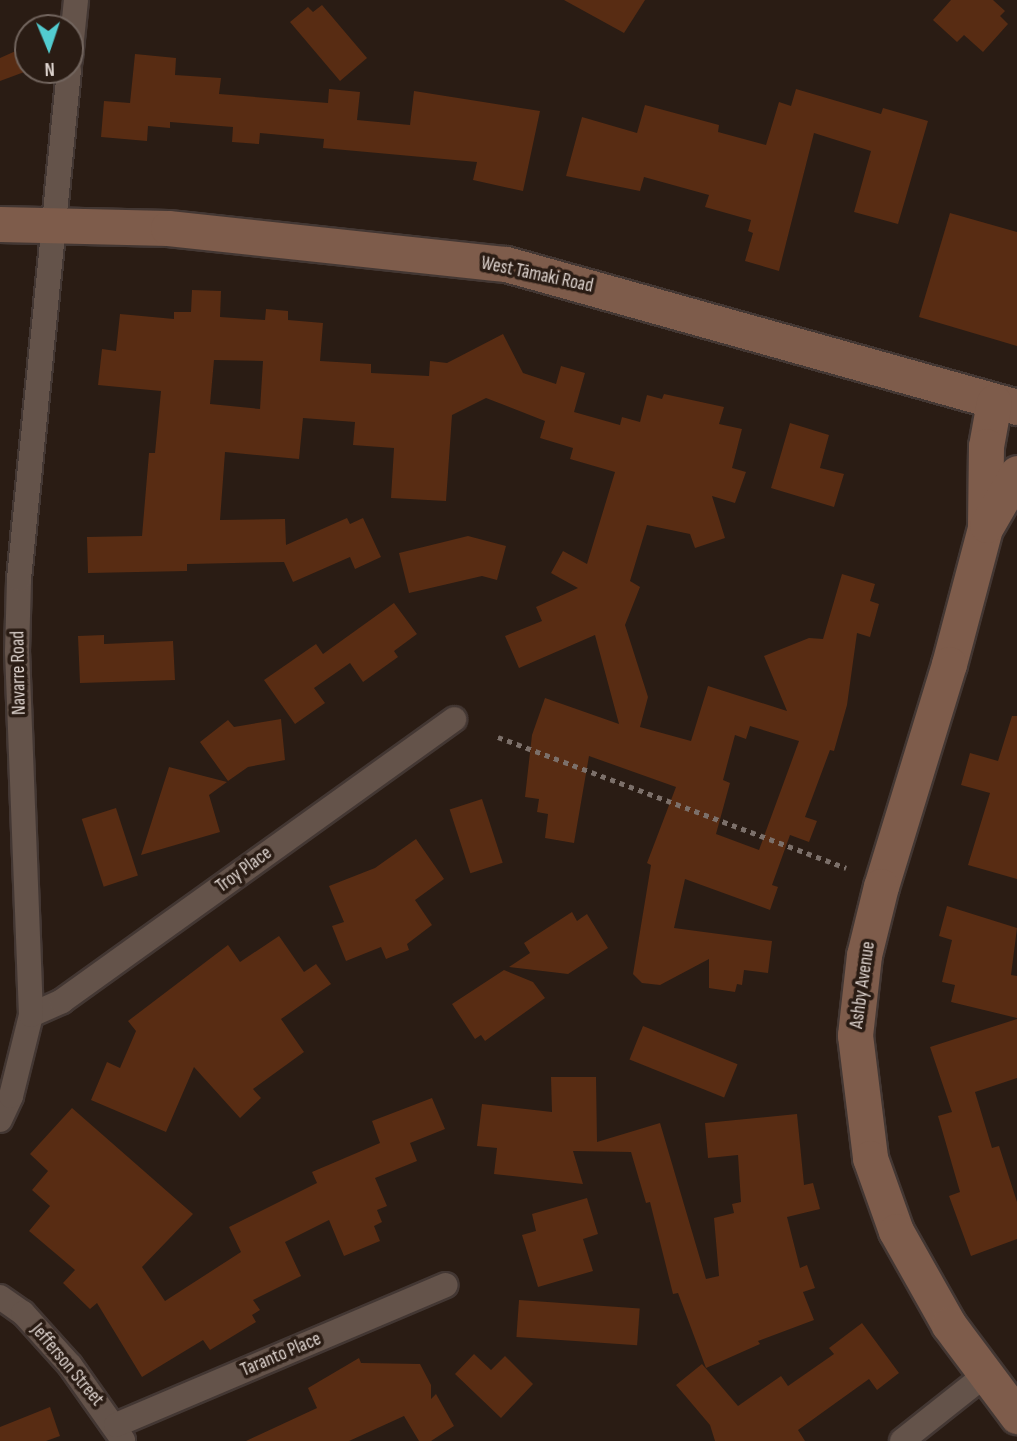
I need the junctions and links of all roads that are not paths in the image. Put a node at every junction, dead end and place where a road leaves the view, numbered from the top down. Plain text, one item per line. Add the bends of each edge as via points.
1 (68, 84) edge
2 (54, 222) junction
3 (0, 224) edge
4 (1006, 405) edge
5 (1017, 472) edge
6 (985, 528) junction
7 (454, 719) dead end
8 (31, 1015) junction
9 (0, 1120) edge
10 (446, 1285) dead end
11 (0, 1297) edge
12 (985, 1375) junction
13 (1017, 1416) edge
14 (120, 1433) edge
15 (902, 1441) edge

1 - 2 street, Navarre Road
2 - 3 street, West Tāmaki Road
2 - 4 street, West Tāmaki Road via 167,228 506,264
2 - 8 street, Navarre Road via 19,579 17,652
4 - 6 street, Ashby Avenue via 986,446
5 - 6 street, Ashby Avenue
6 - 12 street, Ashby Avenue via 881,886 864,955 855,1035 870,1158 896,1231 933,1301
7 - 8 street, Troy Place via 62,1000
8 - 9 street, Navarre Road via 11,1096
10 - 14 street, Taranto Place
11 - 14 street, Jefferson Street via 23,1313
12 - 13 street, Ashby Avenue
12 - 15 street

